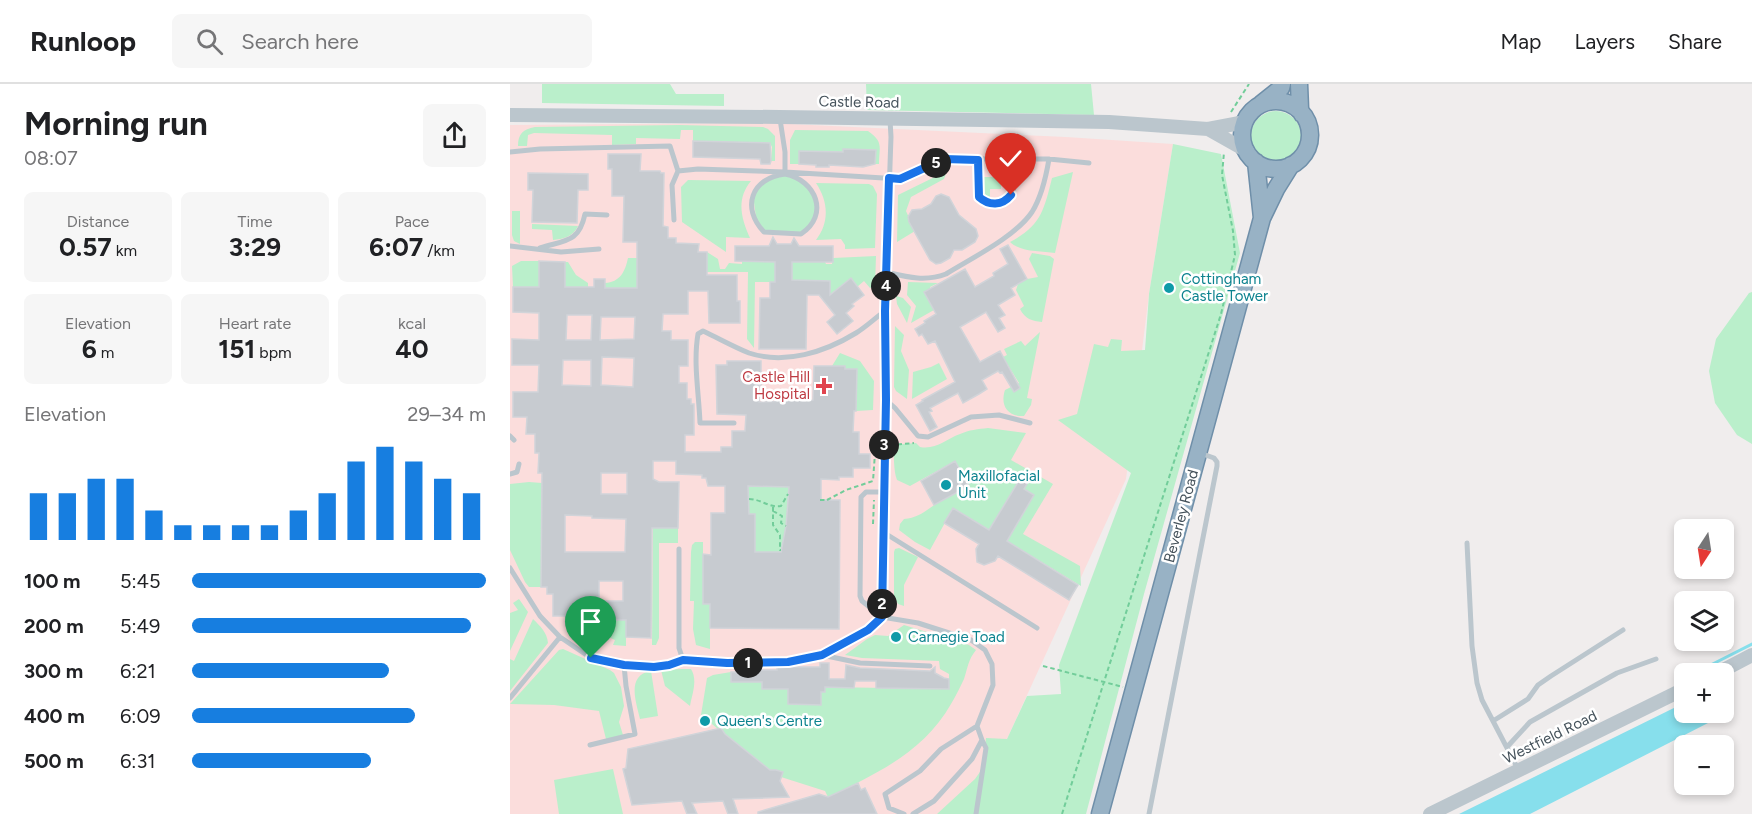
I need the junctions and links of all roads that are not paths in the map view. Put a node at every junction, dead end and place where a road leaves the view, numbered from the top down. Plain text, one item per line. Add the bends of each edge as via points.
1 (1282, 84) edge
2 (1299, 84) edge
3 (1258, 107) junction
4 (1302, 114) junction
5 (510, 116) edge
6 (780, 117) junction
7 (890, 119) junction
8 (1245, 122) junction
9 (1208, 129) junction
10 (510, 153) edge
11 (1251, 157) junction
12 (1049, 159) junction
13 (978, 160) junction
14 (1089, 163) dead end
15 (1291, 165) junction
16 (678, 171) junction
17 (785, 173) junction
18 (889, 178) junction
19 (1014, 184) dead end
20 (607, 214) dead end
21 (1262, 218) junction
22 (674, 220) dead end
23 (510, 246) edge
24 (539, 249) junction
25 (599, 249) dead end
26 (886, 272) junction
27 (885, 311) junction
28 (886, 400) junction
29 (734, 423) dead end
30 (1030, 423) dead end
31 (1198, 453) junction
32 (519, 464) dead end
33 (510, 474) edge
34 (883, 492) junction
35 (883, 532) junction
36 (1467, 543) dead end
37 (679, 549) dead end
38 (510, 568) edge
39 (882, 617) junction
40 (1037, 628) dead end
41 (1623, 630) dead end
42 (560, 637) junction
43 (822, 655) junction
44 (1752, 655) edge
45 (1656, 659) dead end
46 (683, 660) junction
47 (1734, 664) edge
48 (624, 665) junction
49 (930, 666) dead end
50 (1674, 694) edge
51 (510, 698) edge
52 (1493, 721) junction
53 (977, 726) junction
54 (982, 740) junction
55 (590, 745) dead end
56 (1507, 747) junction
57 (1519, 770) junction
58 (904, 814) edge
59 (913, 814) edge
60 (976, 814) edge
61 (1100, 814) edge
62 (1149, 814) edge
63 (1430, 814) edge

1 - 3 highway
2 - 4 highway
3 - 4 highway via 1286,103
3 - 8 highway
4 - 15 highway via 1308,122 1309,142 1300,160
5 - 6 street, Castle Road
6 - 7 street, Castle Road
6 - 17 lane
7 - 9 street, Castle Road via 1109,122
7 - 18 lane
8 - 9 street, Castle Road
8 - 11 highway via 1243,142
9 - 11 street, Castle Road
10 - 16 lane via 670,146
11 - 15 highway via 1273,169
11 - 21 highway, Beverley Road
12 - 13 lane
12 - 14 lane
12 - 26 lane via 1037,202 1016,231 936,278 914,279
13 - 18 lane via 944,159 900,179
13 - 19 lane via 979,197 984,201 1006,201
15 - 21 highway, Beverley Road
16 - 17 lane
16 - 22 lane via 672,185
17 - 17 lane via 806,182 816,201 812,223 801,234 764,232 752,216 753,195 758,187
17 - 18 lane
18 - 26 lane
20 - 24 lane via 585,214 580,231 573,238
21 - 31 highway, Beverley Road
23 - 24 lane
24 - 25 lane
26 - 27 lane
27 - 28 lane
27 - 29 lane via 840,341 812,353 788,357 749,353 703,331 698,334 700,423
28 - 30 lane via 918,436 928,437 971,417 999,415
28 - 34 lane
31 - 61 highway, Beverley Road
31 - 62 lane via 1214,458 1217,466
32 - 33 lane via 517,472
34 - 35 lane
34 - 39 lane via 866,492 861,497 860,596
35 - 39 lane
35 - 40 lane
36 - 52 lane via 1477,683
37 - 46 lane
38 - 42 lane via 540,616
39 - 43 lane via 868,630
39 - 53 lane via 940,629 971,640 985,650 992,664 993,685
41 - 52 lane via 1538,685 1528,699
42 - 48 lane via 591,658
42 - 51 lane
43 - 46 lane via 788,662
43 - 49 lane via 860,663
44 - 47 street
45 - 56 lane via 1617,673 1530,722
46 - 48 lane via 654,667
48 - 55 lane via 635,735
50 - 57 street, Westfield Road
52 - 56 lane
53 - 54 lane
53 - 58 lane via 940,749 920,771 885,794 889,808
54 - 59 lane via 972,759 934,801
54 - 60 lane via 987,748
56 - 57 lane
57 - 63 street, Westfield Road

